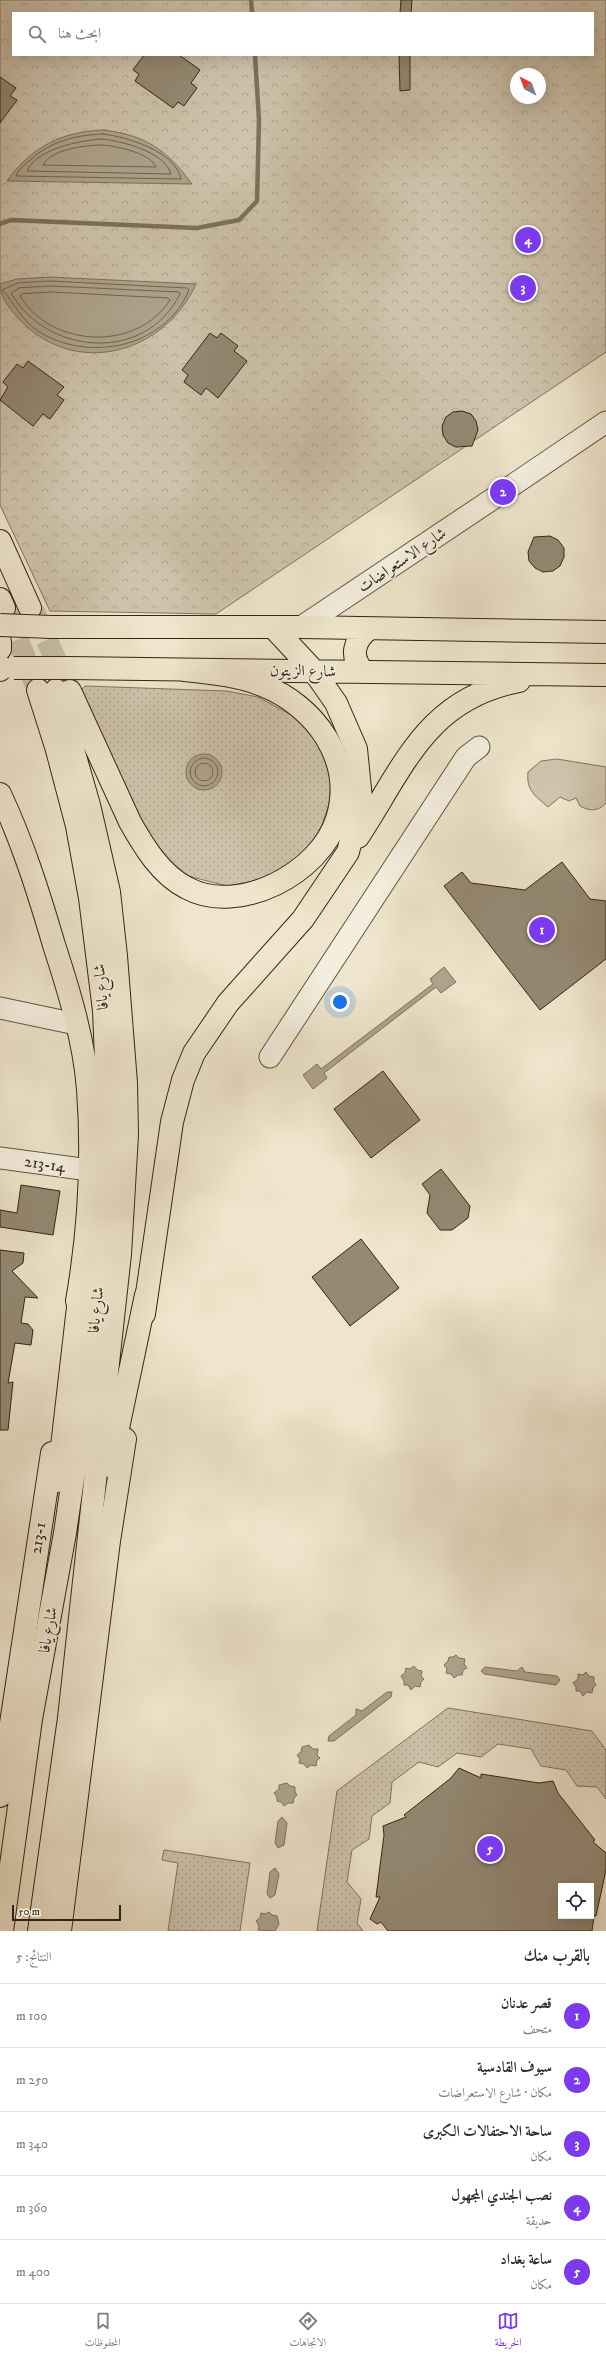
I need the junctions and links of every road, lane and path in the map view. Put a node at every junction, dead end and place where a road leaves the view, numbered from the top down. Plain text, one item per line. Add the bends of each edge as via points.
1 (606, 422) edge
2 (0, 541) edge
3 (29, 604) tunnel mouth
4 (1, 611) edge
5 (273, 627) junction
6 (301, 627) junction
7 (369, 629) junction
8 (606, 632) edge
9 (0, 642) edge
10 (3, 664) edge
11 (185, 670) junction
12 (313, 670) junction
13 (364, 672) junction
14 (548, 675) junction
15 (606, 675) edge
16 (55, 690) junction
17 (479, 747) dead end
18 (0, 794) edge
19 (348, 852) junction
20 (0, 1008) edge
21 (76, 1024) junction
22 (270, 1057) dead end
23 (0, 1158) edge
24 (89, 1170) junction
25 (80, 1281) junction
26 (146, 1295) junction
27 (69, 1718) junction
28 (31, 1720) junction
29 (0, 1796) edge
30 (2, 1931) edge
31 (39, 1931) edge
32 (60, 1931) edge

1 - 6 street, شارع الاستعراضات
2 - 3 main road
4 - 5 main road, bridge via 51,627
5 - 6 main road
5 - 12 main road
6 - 7 main road
7 - 8 main road
7 - 13 main road via 360,636 355,646 355,660
9 - 10 main road
10 - 11 main road, شارع الزيتون, bridge
11 - 12 main road, شارع الزيتون
11 - 16 main road via 222,675 262,685 290,700 320,726 334,750 342,795 337,820 323,845 304,865 265,890 242,896 216,898 187,888 162,869 142,843
12 - 13 main road, شارع الزيتون
12 - 19 main road via 336,703 356,749 362,799
13 - 14 main road, شارع الزيتون
14 - 15 main road, شارع الزيتون
14 - 19 main road via 503,684 466,700 439,718 414,747
16 - 27 main road, شارع يافا via 90,805 108,892 116,956 127,1098 125,1196 120,1254
16 - 28 main road, شارع يافا via 56,750 77,826 90,898 104,1011 109,1128 104,1239 94,1334 65,1533
17 - 22 street via 466,757
18 - 21 main road via 14,824 43,909
19 - 26 main road via 303,919 228,1003 194,1053 183,1080 172,1122
20 - 21 street
21 - 24 main road via 88,1088
23 - 24 street, 213-14
24 - 25 main road
25 - 28 main road
25 - 29 main road, 213-1 via 34,1563
26 - 27 main road via 92,1561
26 - 32 main road via 109,1541
27 - 31 main road, شارع يافا
28 - 30 main road, شارع يافا

